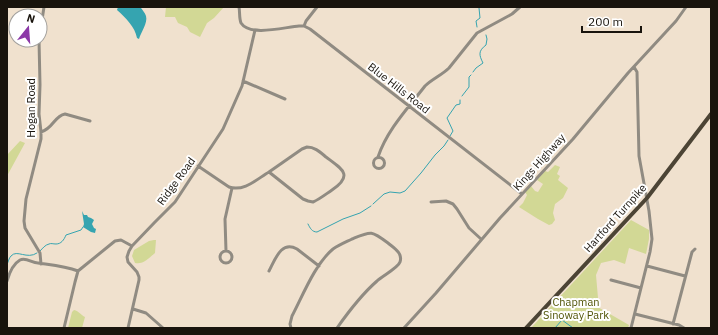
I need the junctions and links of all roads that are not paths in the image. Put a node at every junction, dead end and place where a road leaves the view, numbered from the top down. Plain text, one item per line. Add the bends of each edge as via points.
1 (239, 7) edge
2 (317, 7) edge
3 (520, 7) edge
4 (686, 7) edge
5 (304, 26) junction
6 (255, 30) junction
7 (40, 48) edge
8 (634, 67) junction
9 (244, 81) junction
10 (285, 99) dead end
11 (409, 107) junction
12 (711, 114) edge
13 (90, 121) dead end
14 (41, 132) junction
15 (378, 157) dead end
16 (198, 166) junction
17 (269, 172) junction
18 (232, 188) junction
19 (522, 194) junction
20 (646, 198) junction
21 (431, 202) dead end
22 (482, 239) junction
23 (132, 246) junction
24 (694, 248) dead end
25 (226, 251) dead end
26 (42, 264) junction
27 (319, 266) junction
28 (647, 266) junction
29 (78, 271) junction
30 (269, 272) dead end
31 (685, 276) junction
32 (611, 280) dead end
33 (7, 281) edge
34 (641, 288) junction
35 (132, 309) junction
36 (635, 314) junction
37 (673, 324) junction
38 (64, 328) edge
39 (128, 328) edge
40 (163, 328) edge
41 (290, 328) edge
42 (338, 328) edge
43 (404, 328) edge
44 (526, 328) edge
45 (631, 328) edge
46 (684, 328) edge

1 - 6 street via 242,24
2 - 5 street
3 - 11 street via 477,33 452,65 427,84
4 - 8 street, Kings Highway
5 - 6 street
5 - 11 street, Blue Hills Road
6 - 9 street, Ridge Road
7 - 14 street, Hogan Road
8 - 19 street, Kings Highway
8 - 20 street via 637,72 639,156
9 - 10 street
9 - 16 street, Ridge Road via 226,123
11 - 15 street via 396,123
11 - 19 street, Blue Hills Road
12 - 20 main road, Hartford Turnpike
13 - 14 street via 65,114 59,116 50,128
14 - 26 street, Hogan Road via 25,204 24,223 40,254
16 - 18 street
16 - 23 street, Ridge Road via 173,204
17 - 17 street via 302,149 309,147 339,167 344,177 340,185 311,202 303,199
17 - 18 street via 246,187
18 - 25 street via 225,219
19 - 22 street, Kings Highway
20 - 28 street via 652,239
20 - 44 main road, Hartford Turnpike
21 - 22 street via 446,201 453,204 469,228
22 - 43 street, Kings Highway
23 - 29 street via 121,240 115,241
23 - 35 street via 128,259 139,277
24 - 31 street
26 - 29 street
26 - 33 street via 20,260 13,267
27 - 30 street via 295,248 288,246 281,250
27 - 41 street via 291,319
27 - 42 street via 337,247 368,233 376,234 400,255 398,264 367,290
28 - 31 street
28 - 34 street
29 - 38 street
31 - 37 street
32 - 34 street
34 - 36 street
35 - 39 street
35 - 40 street via 146,313
36 - 37 street
36 - 45 street
37 - 46 street

